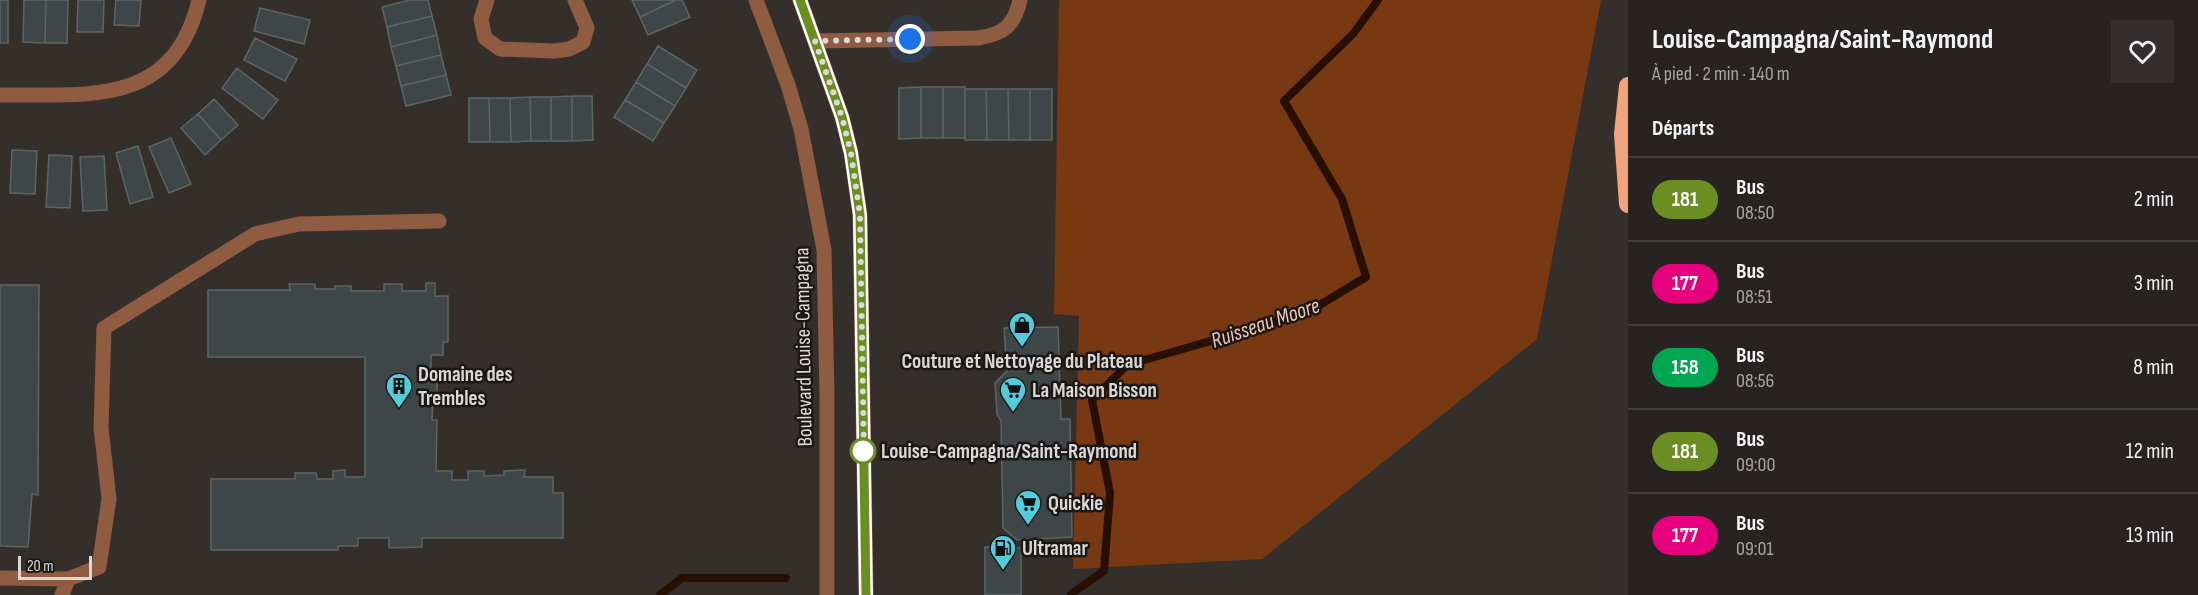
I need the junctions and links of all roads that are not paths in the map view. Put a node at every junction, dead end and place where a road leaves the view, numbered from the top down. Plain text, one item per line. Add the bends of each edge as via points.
1 (199, 0) edge
2 (487, 0) edge
3 (575, 0) edge
4 (756, 0) edge
5 (800, 0) edge
6 (1020, 0) edge
7 (815, 41) junction
8 (1628, 86) edge
9 (0, 95) edge
10 (1628, 204) edge
11 (439, 221) dead end
12 (0, 578) edge
13 (68, 579) junction
14 (62, 595) edge
15 (827, 595) edge
16 (866, 595) edge

1 - 9 street via 193,23 174,56 144,81 100,94
2 - 3 street via 481,19 485,38 500,49 554,51 583,42 587,28
4 - 15 street, Boulevard Louise-Campagna via 801,129 824,250
5 - 7 street
6 - 7 street via 1011,24 997,35
7 - 16 street via 842,117 860,215
8 - 10 highway via 1623,134
11 - 13 street via 299,224 255,234 104,328 102,428 109,499 99,567
12 - 13 street
13 - 14 street

